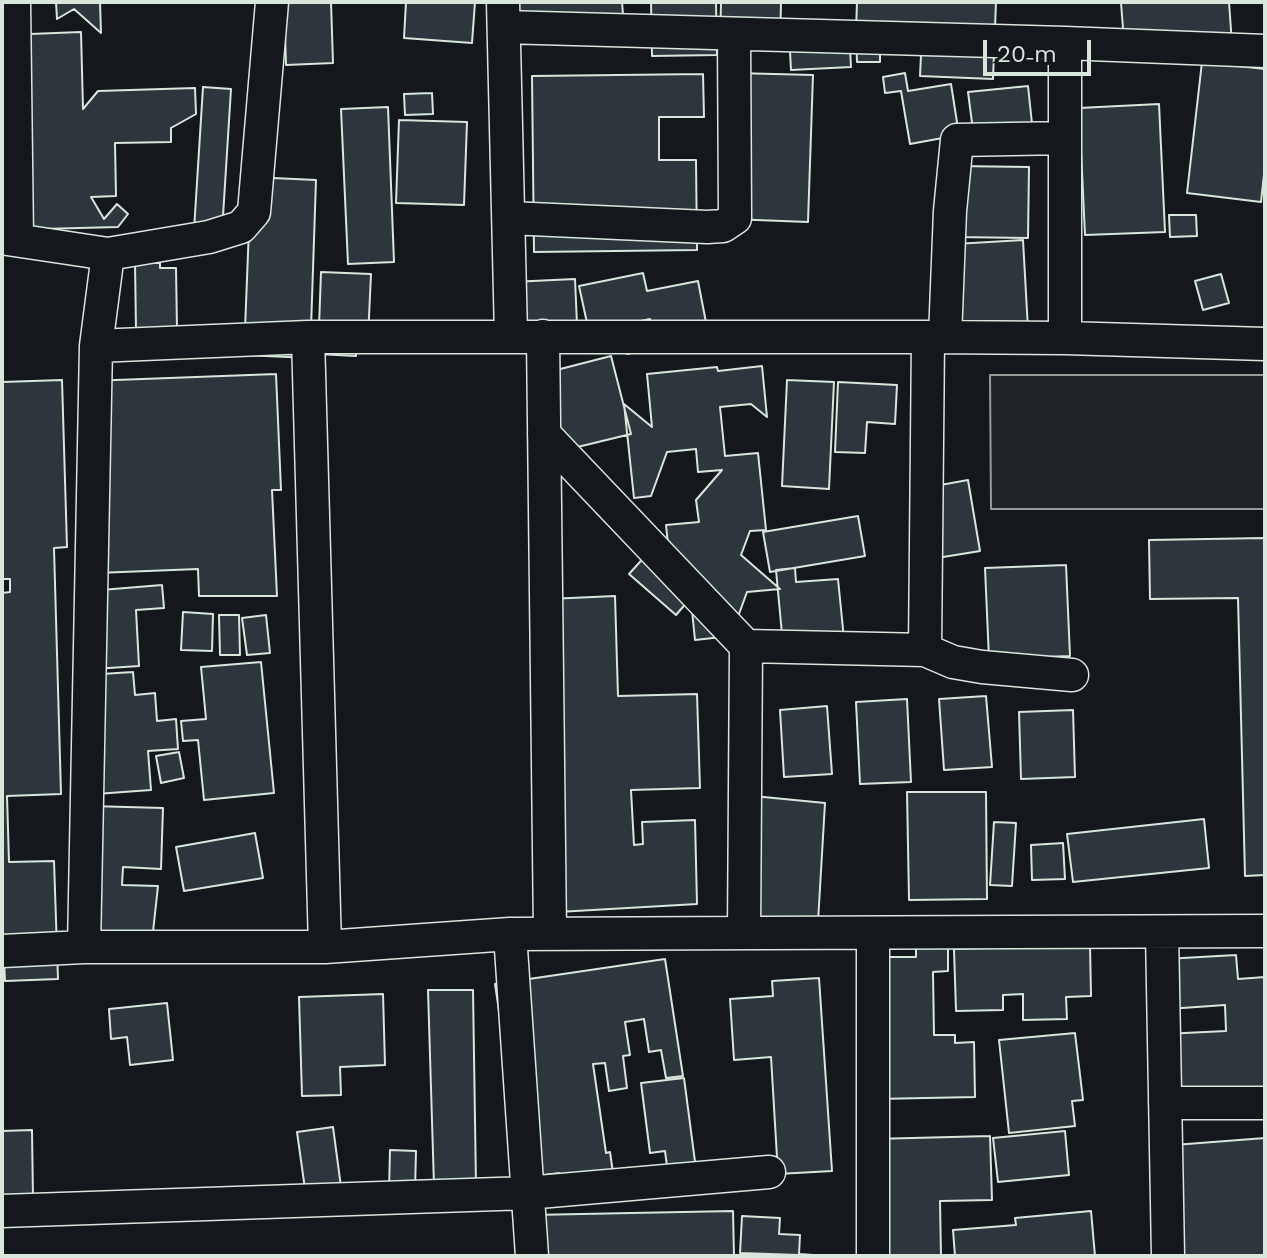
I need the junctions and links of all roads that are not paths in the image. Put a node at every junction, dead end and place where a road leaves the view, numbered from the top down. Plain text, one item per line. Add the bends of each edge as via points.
1 (14, 2) edge
2 (272, 2) edge
3 (503, 14) edge
4 (734, 34) junction
5 (1065, 43) junction
6 (1265, 51) edge
7 (1065, 138) junction
8 (509, 218) junction
9 (9, 239) edge
10 (108, 254) junction
11 (511, 336) junction
12 (543, 336) junction
13 (308, 337) junction
14 (945, 337) junction
15 (1065, 338) junction
16 (1265, 344) edge
17 (96, 346) junction
18 (544, 434) junction
19 (746, 646) junction
20 (925, 650) junction
21 (1072, 675) dead end
22 (1265, 931) edge
23 (1162, 932) junction
24 (744, 933) junction
25 (873, 933) junction
26 (510, 934) junction
27 (550, 934) junction
28 (84, 947) junction
29 (325, 947) junction
30 (2, 951) edge
31 (1165, 1103) junction
32 (1265, 1103) edge
33 (769, 1172) dead end
34 (527, 1193) junction
35 (2, 1211) edge
36 (532, 1256) edge
37 (873, 1256) edge
38 (1168, 1256) edge

1 - 9 street
2 - 10 street via 254,212 241,227 209,237
3 - 4 street
3 - 8 street
4 - 5 street
4 - 8 street via 735,218 707,227
5 - 6 street
5 - 7 street
7 - 14 street via 957,140
7 - 15 street
8 - 11 street
9 - 10 street
10 - 17 street
11 - 12 street
11 - 13 street
12 - 14 street
12 - 18 street
13 - 17 street
13 - 29 street
14 - 15 street
14 - 20 street via 928,337
15 - 16 street
17 - 28 street
18 - 19 street
18 - 27 street
19 - 20 street
19 - 24 street
20 - 21 street via 953,662
22 - 23 street
23 - 25 street
23 - 31 street
24 - 25 street
24 - 27 street
25 - 37 street
26 - 27 street
26 - 29 street
26 - 34 street
28 - 29 street
28 - 30 street
31 - 32 street
31 - 38 street
33 - 34 street
34 - 35 street
34 - 36 street

